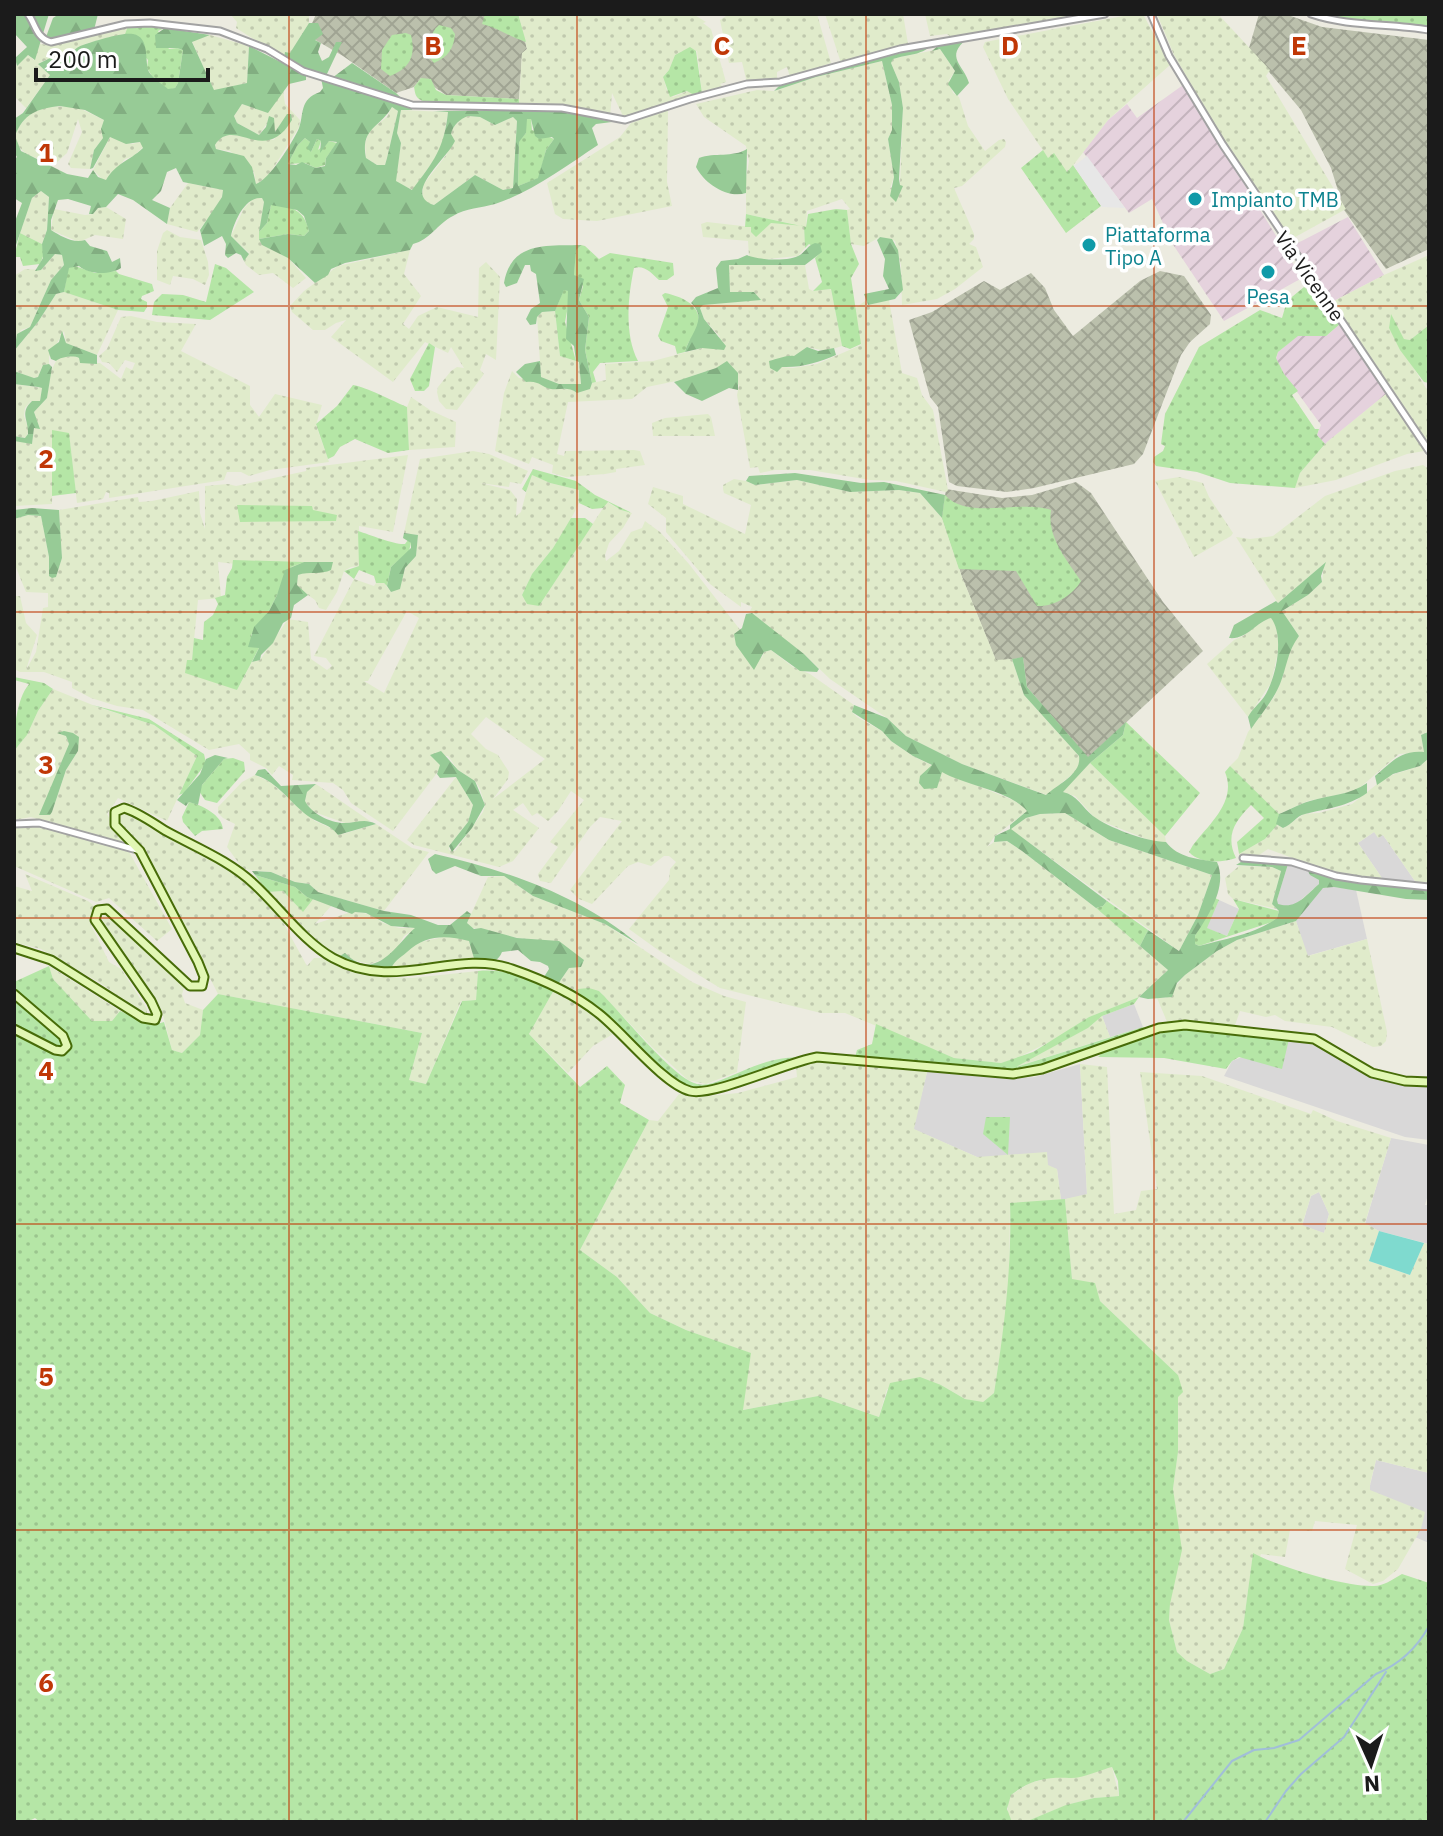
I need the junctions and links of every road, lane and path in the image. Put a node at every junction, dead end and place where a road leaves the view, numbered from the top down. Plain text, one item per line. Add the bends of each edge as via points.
1 (28, 14) edge
2 (1105, 14) edge
3 (1151, 14) edge
4 (1311, 14) edge
5 (1429, 30) edge
6 (1429, 451) edge
7 (14, 824) edge
8 (140, 851) junction
9 (1243, 858) dead end
10 (1429, 887) edge
11 (14, 948) edge
12 (14, 994) edge
13 (14, 1029) edge
14 (1429, 1082) edge

1 - 2 street via 43,40 51,42 126,24 220,31 267,49 303,71 412,105 562,108 625,120 747,84 780,82 900,49
3 - 6 street, Via Vicenne via 1169,56 1223,145
4 - 5 street via 1349,24
7 - 8 street via 39,823
8 - 11 main road via 198,962 202,986 190,986 107,909 98,910 95,920 151,1001 155,1020 146,1020 51,960
8 - 14 main road via 115,825 119,809 246,876 316,946 342,963 390,974 479,964 517,970 584,1003 690,1091 711,1090 817,1057 983,1074 1029,1072 1173,1025 1314,1039 1372,1073
9 - 10 street
12 - 13 main road via 63,1036 67,1046 55,1050

